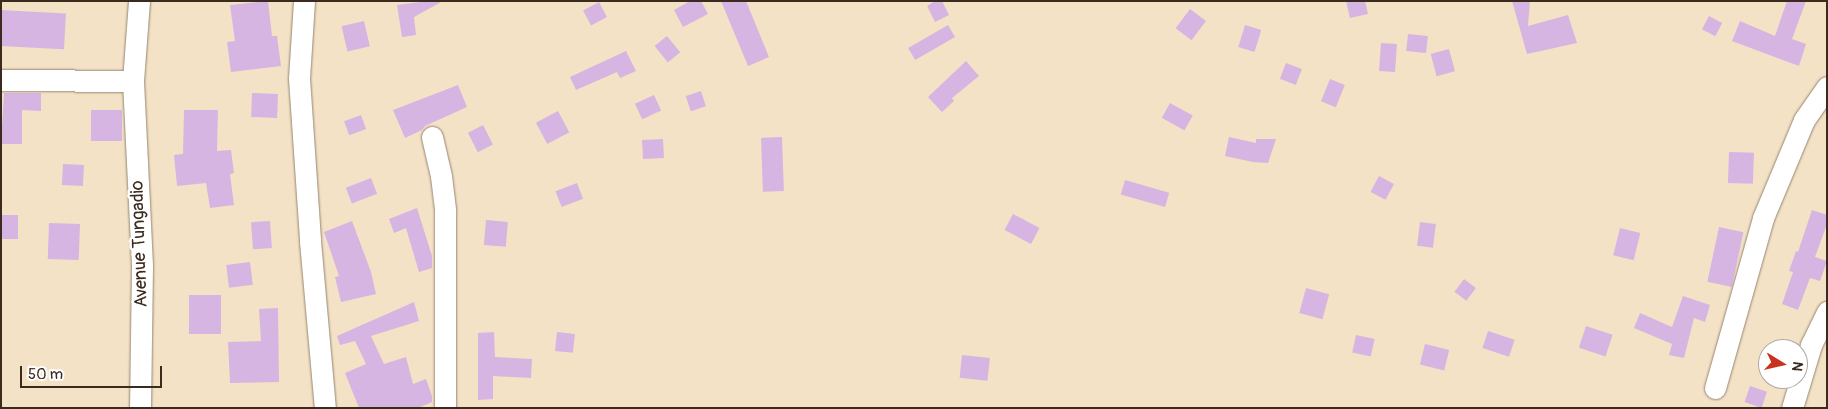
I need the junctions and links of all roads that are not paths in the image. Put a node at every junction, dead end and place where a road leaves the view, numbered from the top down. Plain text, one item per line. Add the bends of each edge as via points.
1 (139, 1) edge
2 (304, 1) edge
3 (1, 80) edge
4 (133, 81) junction
5 (1826, 90) edge
6 (432, 137) dead end
7 (1827, 312) edge
8 (1715, 388) dead end
9 (140, 408) edge
10 (325, 408) edge
11 (445, 408) edge
12 (1792, 408) edge

1 - 4 street, Avenue Tungadio
2 - 10 street via 299,78
3 - 4 street
4 - 9 street, Avenue Tungadio via 142,266
5 - 8 street via 1804,120 1763,218
6 - 11 street via 445,211
7 - 12 street via 1811,345

